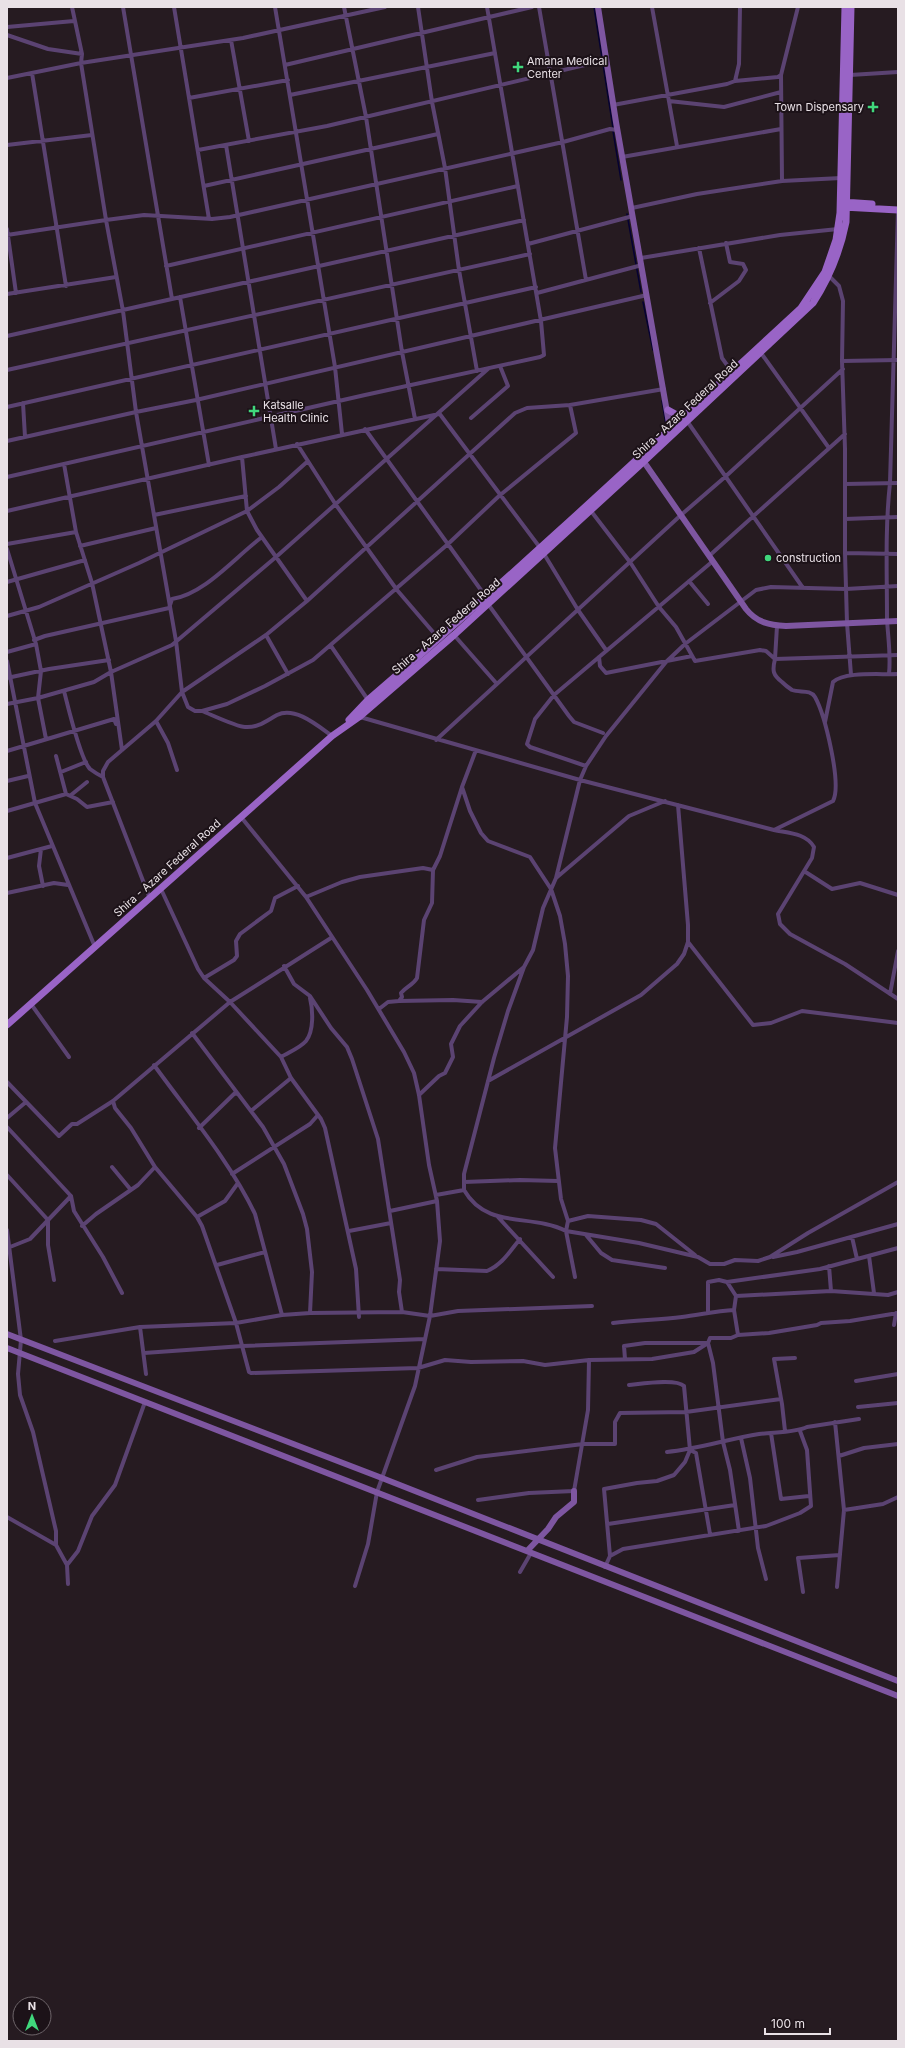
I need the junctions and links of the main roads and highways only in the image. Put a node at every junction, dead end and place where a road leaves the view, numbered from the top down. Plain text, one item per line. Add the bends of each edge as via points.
1 (845, 7) edge
2 (851, 7) edge
3 (847, 42) junction
4 (847, 189) junction
5 (844, 205) junction
6 (898, 205) edge
7 (862, 206) junction
8 (898, 210) edge
9 (846, 222) junction
10 (827, 275) junction
11 (668, 410) road end
12 (687, 418) junction
13 (542, 552) junction
14 (487, 601) junction
15 (342, 728) junction
16 (7, 1025) edge

1 - 3 main road, Shira - Azare Federal Road
2 - 3 main road, Shira - Azare Federal Road
3 - 4 main road, Shira - Azare Federal Road via 850,74
3 - 5 main road, Shira - Azare Federal Road via 841,178
4 - 5 main road, Shira - Azare Federal Road
4 - 7 main road via 851,197
5 - 7 main road
5 - 9 main road, Shira - Azare Federal Road
5 - 10 main road, Shira - Azare Federal Road
6 - 7 main road
7 - 8 main road
7 - 9 main road
9 - 10 main road, Shira - Azare Federal Road via 842,242
10 - 12 main road, Shira - Azare Federal Road via 801,308
10 - 12 main road, Shira - Azare Federal Road via 805,312
11 - 12 main road
12 - 13 main road, Shira - Azare Federal Road via 591,511
12 - 13 main road, Shira - Azare Federal Road via 670,429
13 - 14 main road, Shira - Azare Federal Road
14 - 15 main road, Shira - Azare Federal Road via 368,700
14 - 15 main road, Shira - Azare Federal Road via 454,635 359,717
15 - 16 main road, Shira - Azare Federal Road

